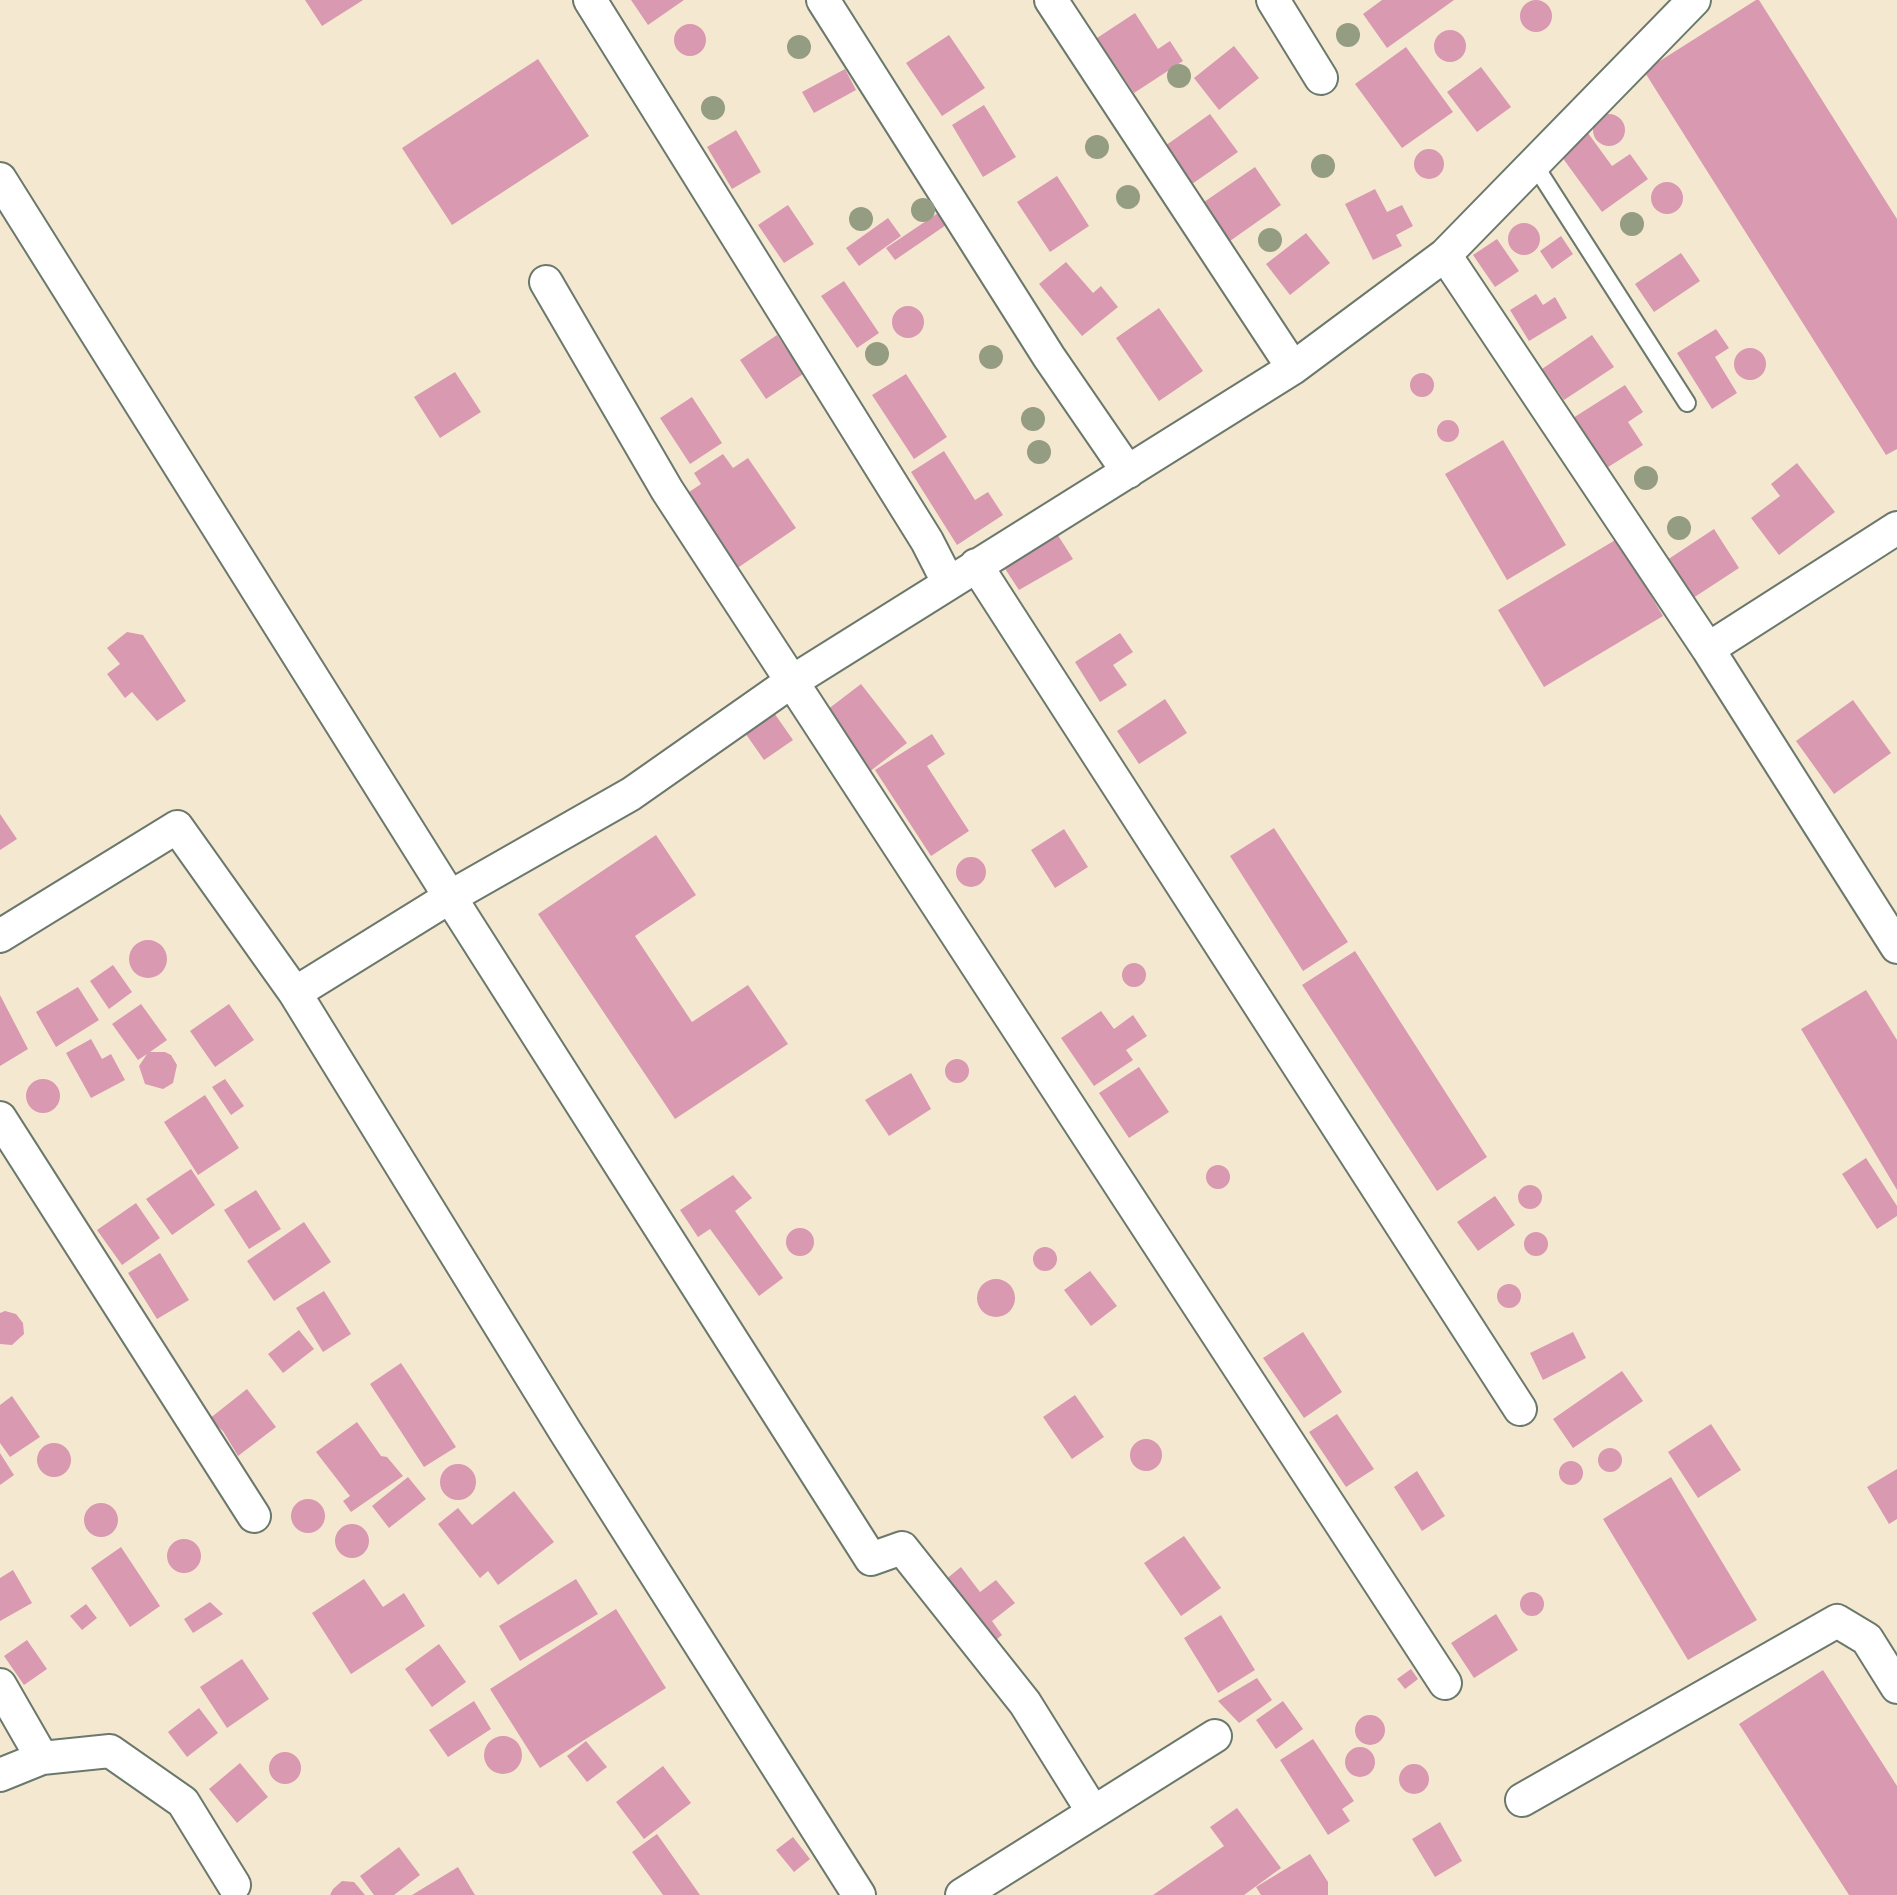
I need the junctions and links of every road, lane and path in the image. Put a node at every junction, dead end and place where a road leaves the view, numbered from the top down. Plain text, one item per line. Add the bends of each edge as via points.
1 (590, 0) edge
2 (823, 0) edge
3 (1051, 0) edge
4 (1273, 0) edge
5 (1694, 0) edge
6 (1321, 78) dead end
7 (1534, 164) junction
8 (0, 179) edge
9 (1445, 255) junction
10 (546, 282) dead end
11 (1293, 368) junction
12 (1687, 403) dead end
13 (1128, 472) junction
14 (1897, 528) edge
15 (976, 565) junction
16 (948, 582) junction
17 (1708, 649) junction
18 (793, 681) junction
19 (450, 897) junction
20 (0, 936) edge
21 (1897, 947) edge
22 (295, 993) junction
23 (0, 1118) edge
24 (1520, 1409) dead end
25 (254, 1516) dead end
26 (1445, 1683) dead end
27 (0, 1685) edge
28 (1897, 1687) edge
29 (1215, 1736) dead end
30 (42, 1758) junction
31 (0, 1775) edge
32 (1522, 1800) dead end
33 (1093, 1812) junction
34 (234, 1885) dead end
35 (859, 1895) edge
36 (962, 1895) edge

1 - 16 street
2 - 13 street
3 - 11 street
4 - 6 street
5 - 7 street
7 - 9 street
7 - 12 lane
8 - 19 street
9 - 11 street
9 - 17 street
10 - 18 street via 667,490
11 - 13 street
13 - 15 street
14 - 17 street
15 - 16 street
15 - 24 street
16 - 18 street
17 - 21 street
18 - 19 street via 631,794
18 - 26 street
19 - 22 street
19 - 33 street via 871,1559 902,1548 1025,1703
20 - 22 street via 177,827
22 - 35 street
23 - 25 street
27 - 30 street
28 - 32 street via 1867,1639 1837,1621
29 - 33 street
30 - 31 street
30 - 34 street via 110,1751 183,1802
33 - 36 street

